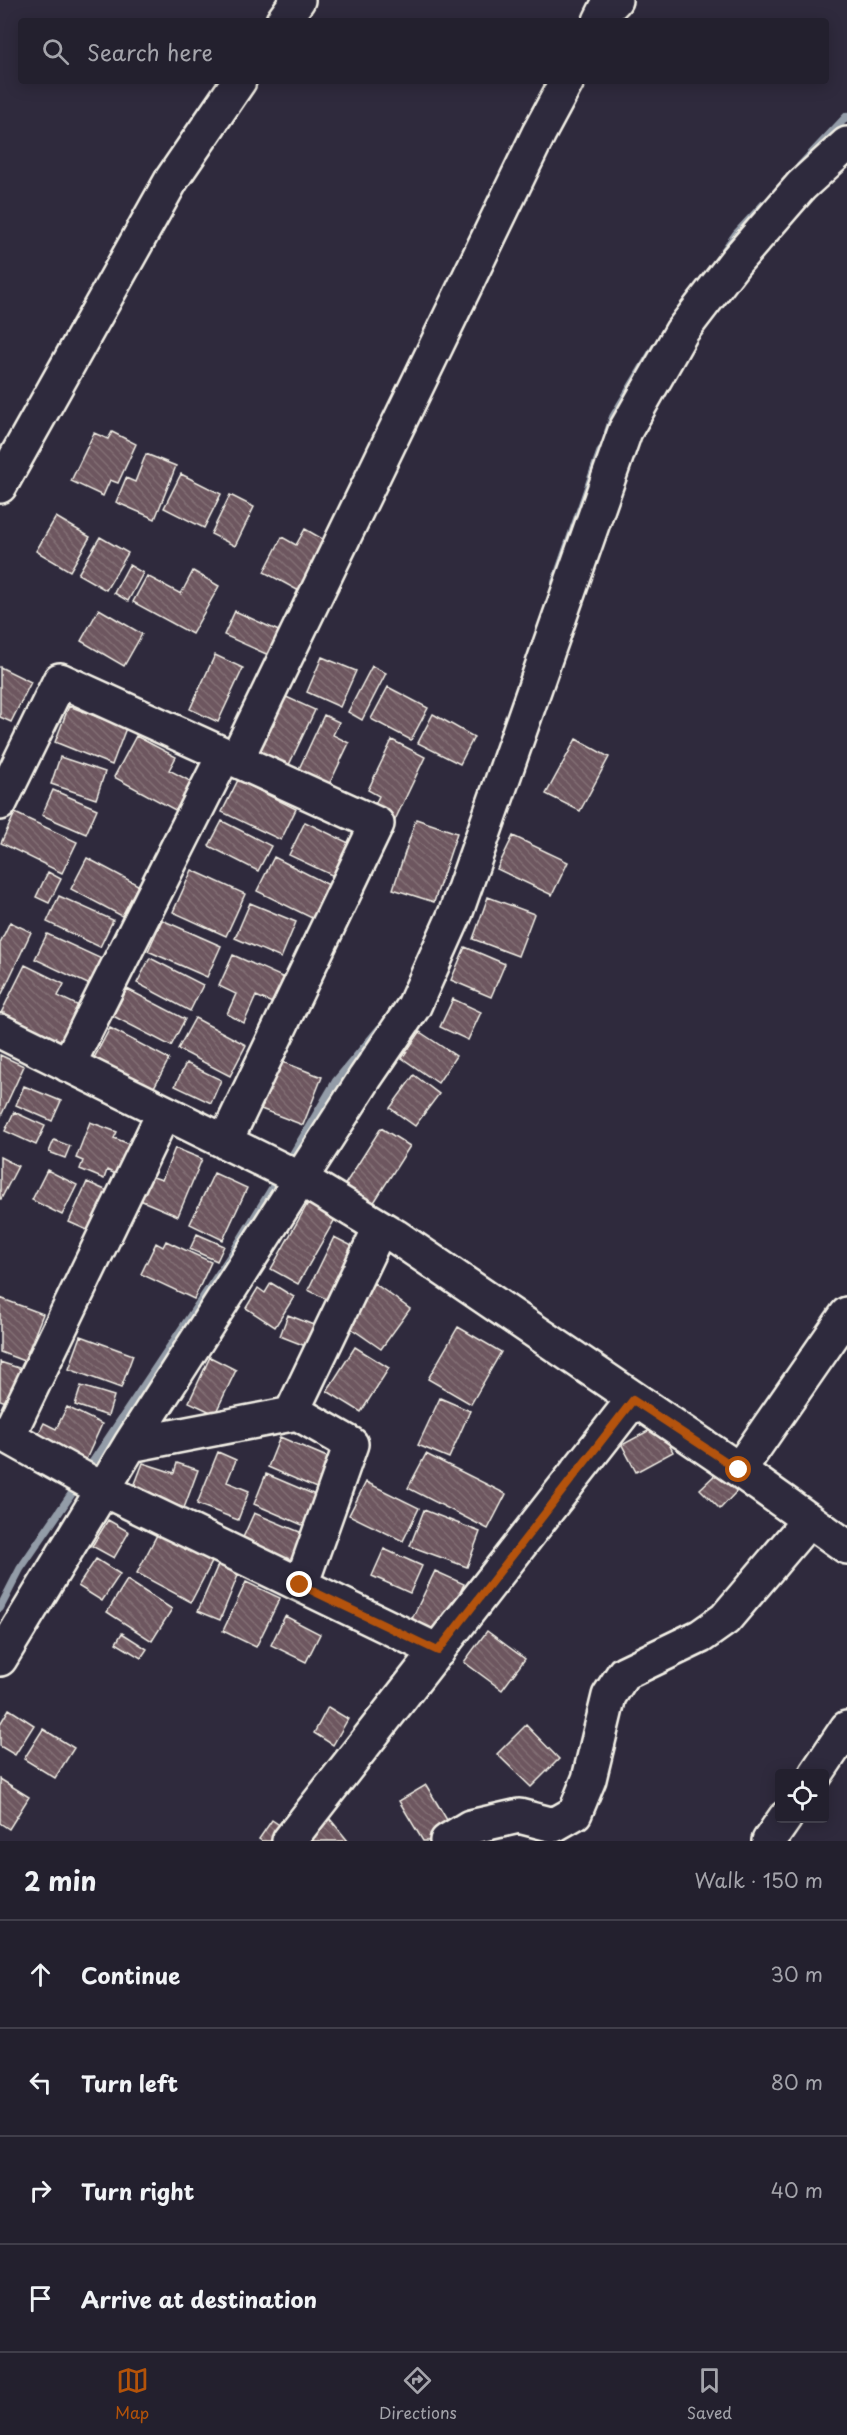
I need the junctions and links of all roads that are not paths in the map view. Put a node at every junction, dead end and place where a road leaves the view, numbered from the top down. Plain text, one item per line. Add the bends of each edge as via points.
1 (298, 0) edge
2 (615, 0) edge
3 (285, 18) edge
4 (602, 18) edge
5 (237, 84) edge
6 (565, 84) edge
7 (847, 144) edge
8 (0, 486) edge
9 (230, 757) junction
10 (0, 803) edge
11 (0, 1031) edge
12 (68, 1065) junction
13 (164, 1112) junction
14 (225, 1142) junction
15 (301, 1179) junction
16 (380, 1227) junction
17 (847, 1314) edge
18 (633, 1400) junction
19 (291, 1414) junction
20 (4, 1434) edge
21 (130, 1445) junction
22 (739, 1470) junction
23 (102, 1489) junction
24 (809, 1520) junction
25 (847, 1547) edge
26 (300, 1585) junction
27 (438, 1651) junction
28 (0, 1659) edge
29 (847, 1728) edge
30 (819, 1769) edge
31 (781, 1823) edge
32 (290, 1841) edge
33 (447, 1841) edge
34 (769, 1841) edge

1 - 3 street
2 - 4 street
5 - 8 street via 172,179
6 - 9 street
7 - 15 street via 801,186 735,262 682,331 625,431 456,912 414,1006
9 - 10 street via 60,680
9 - 12 street
9 - 14 street via 377,824
11 - 12 street
12 - 13 street
13 - 14 street
13 - 20 street
14 - 15 street
15 - 16 street
15 - 21 street
16 - 18 street
16 - 19 street
17 - 22 street
18 - 22 street
18 - 27 street
19 - 21 street
19 - 26 street via 297,1413 351,1444
20 - 23 street
21 - 23 street
22 - 24 street
23 - 26 street
23 - 28 street
24 - 25 street
24 - 33 street via 725,1619 701,1636 624,1673 609,1696 589,1779 575,1813 554,1825 519,1816 470,1827
26 - 27 street
27 - 32 street
29 - 30 street
31 - 34 street

